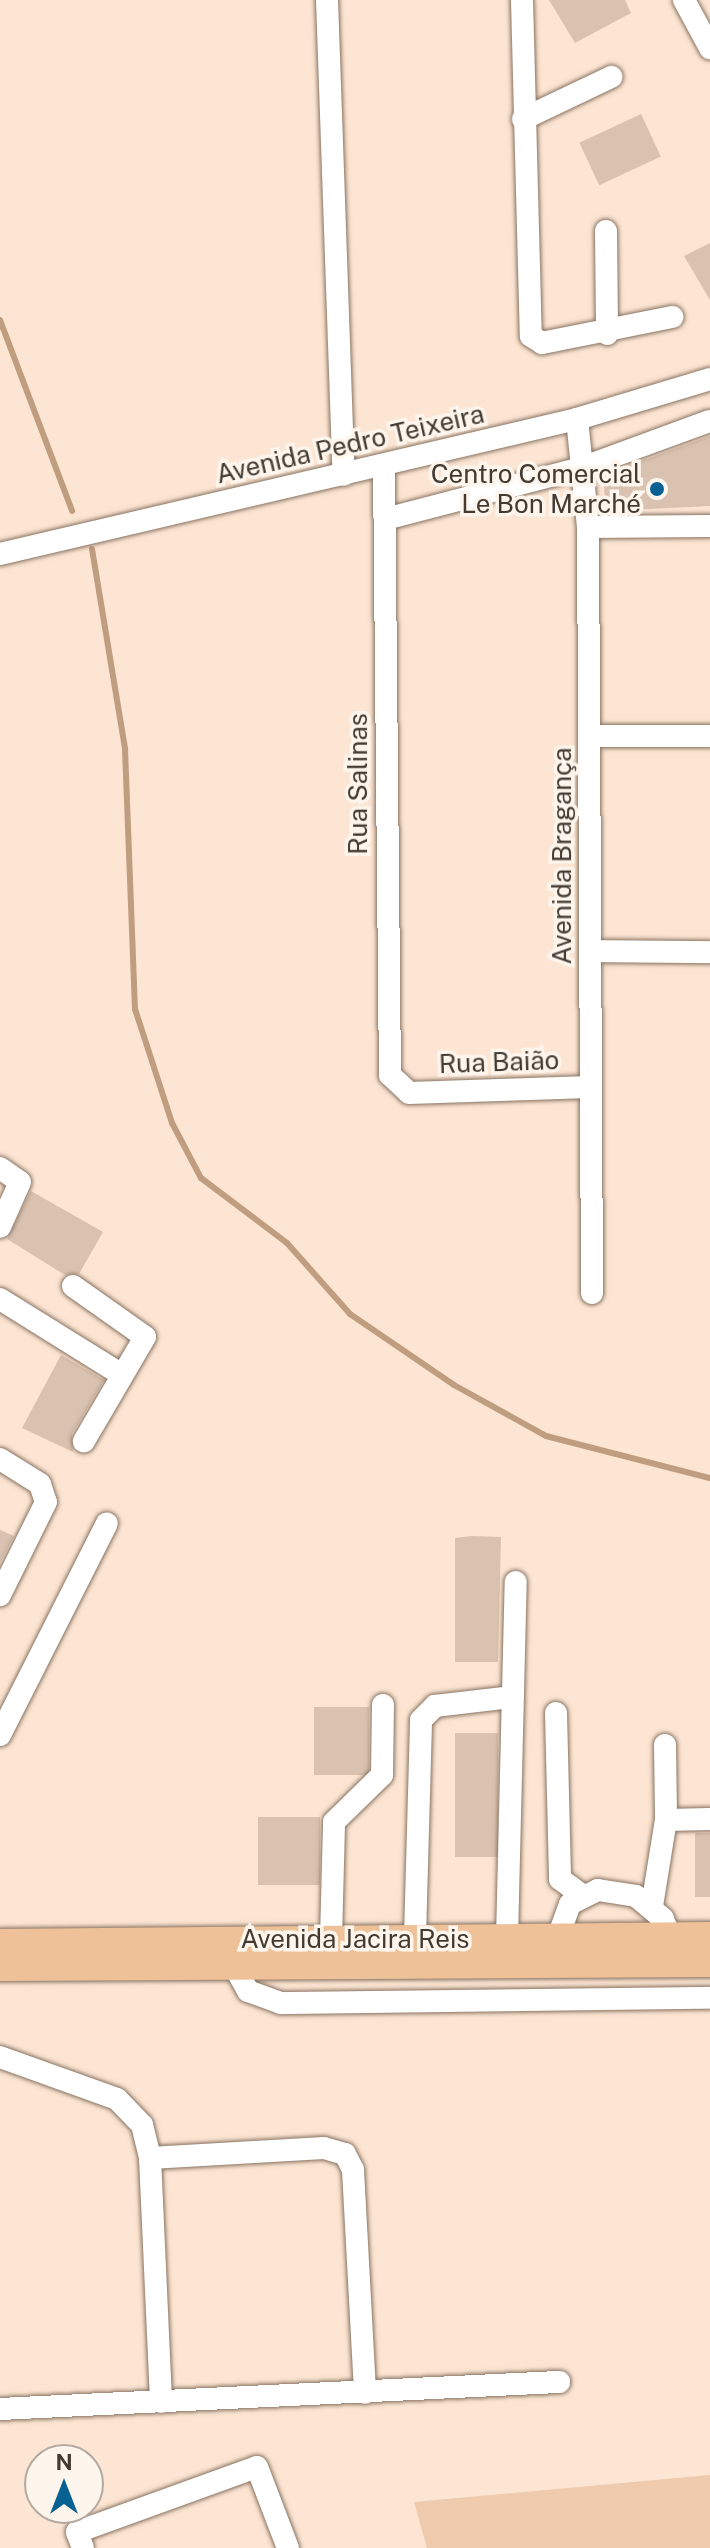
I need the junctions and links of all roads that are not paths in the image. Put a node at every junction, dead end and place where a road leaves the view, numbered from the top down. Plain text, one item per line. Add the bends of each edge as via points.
1 (327, 0) edge
2 (522, 0) edge
3 (684, 0) edge
4 (710, 48) edge
5 (611, 77) dead end
6 (523, 119) junction
7 (606, 231) dead end
8 (672, 317) dead end
9 (607, 334) junction
10 (710, 379) edge
11 (577, 419) junction
12 (710, 421) edge
13 (384, 466) junction
14 (584, 467) junction
15 (344, 475) junction
16 (385, 519) junction
17 (710, 526) edge
18 (588, 527) junction
19 (0, 554) edge
20 (590, 736) junction
21 (710, 736) edge
22 (590, 951) junction
23 (710, 952) edge
24 (590, 1087) junction
25 (409, 1093) joint
26 (0, 1168) edge
27 (0, 1227) edge
28 (73, 1286) dead end
29 (592, 1293) dead end
30 (0, 1299) edge
31 (122, 1375) junction
32 (84, 1441) dead end
33 (0, 1459) edge
34 (107, 1523) dead end
35 (516, 1582) dead end
36 (0, 1595) edge
37 (512, 1697) junction
38 (383, 1705) dead end
39 (556, 1713) dead end
40 (0, 1735) edge
41 (665, 1745) dead end
42 (710, 1819) edge
43 (666, 1820) junction
44 (581, 1894) junction
45 (652, 1906) junction
46 (670, 1936) junction
47 (710, 1936) edge
48 (415, 1937) junction
49 (558, 1937) junction
50 (507, 1938) junction
51 (331, 1939) junction
52 (0, 1943) edge
53 (710, 1963) edge
54 (233, 1964) junction
55 (0, 1967) edge
56 (710, 1998) edge
57 (0, 2057) edge
58 (150, 2158) junction
59 (559, 2382) dead end
60 (365, 2393) junction
61 (161, 2402) junction
62 (0, 2409) edge
63 (80, 2540) edge
64 (288, 2548) edge

1 - 15 street
2 - 6 street
3 - 4 street
5 - 6 street
6 - 9 street via 531,336 542,343
7 - 9 street
8 - 9 street
10 - 11 street, Avenida Pedro Teixeira
11 - 13 street, Avenida Pedro Teixeira
11 - 14 street, Avenida Bragança
12 - 14 street
13 - 15 street, Avenida Pedro Teixeira
13 - 16 street, Rua Salinas
14 - 16 street
14 - 18 street, Avenida Bragança
15 - 19 street, Avenida Pedro Teixeira
16 - 25 street, Rua Salinas via 386,1058 399,1087
17 - 18 street
18 - 20 street, Avenida Bragança
20 - 21 street
20 - 22 street, Avenida Bragança
22 - 23 street
22 - 24 street, Avenida Bragança
24 - 25 street, Rua Baião
24 - 29 street, Avenida Bragança
26 - 27 street via 20,1182
28 - 31 street via 145,1333
30 - 31 street
31 - 32 street
33 - 36 street via 40,1484 46,1502
34 - 40 street
35 - 37 street
37 - 48 street via 435,1706 421,1720
37 - 50 street
38 - 51 street via 382,1775 334,1822
39 - 44 street via 560,1879
41 - 43 street
42 - 43 street
43 - 45 street
44 - 45 street via 618,1891
44 - 49 street
45 - 46 street
46 - 47 main road, Avenida Jacira Reis
46 - 49 main road, Avenida Jacira Reis
48 - 50 main road, Avenida Jacira Reis
48 - 51 main road, Avenida Jacira Reis
49 - 50 main road, Avenida Jacira Reis
51 - 52 main road, Avenida Jacira Reis
53 - 54 main road, Avenida Jacira Reis
54 - 55 main road, Avenida Jacira Reis
54 - 56 street, Avenida Jacira Reis via 248,1991 281,2003
57 - 58 street via 117,2099 142,2125
58 - 60 street via 324,2148 345,2154 353,2170
58 - 61 street
59 - 60 street
60 - 61 street
61 - 62 street
63 - 64 street via 257,2467

